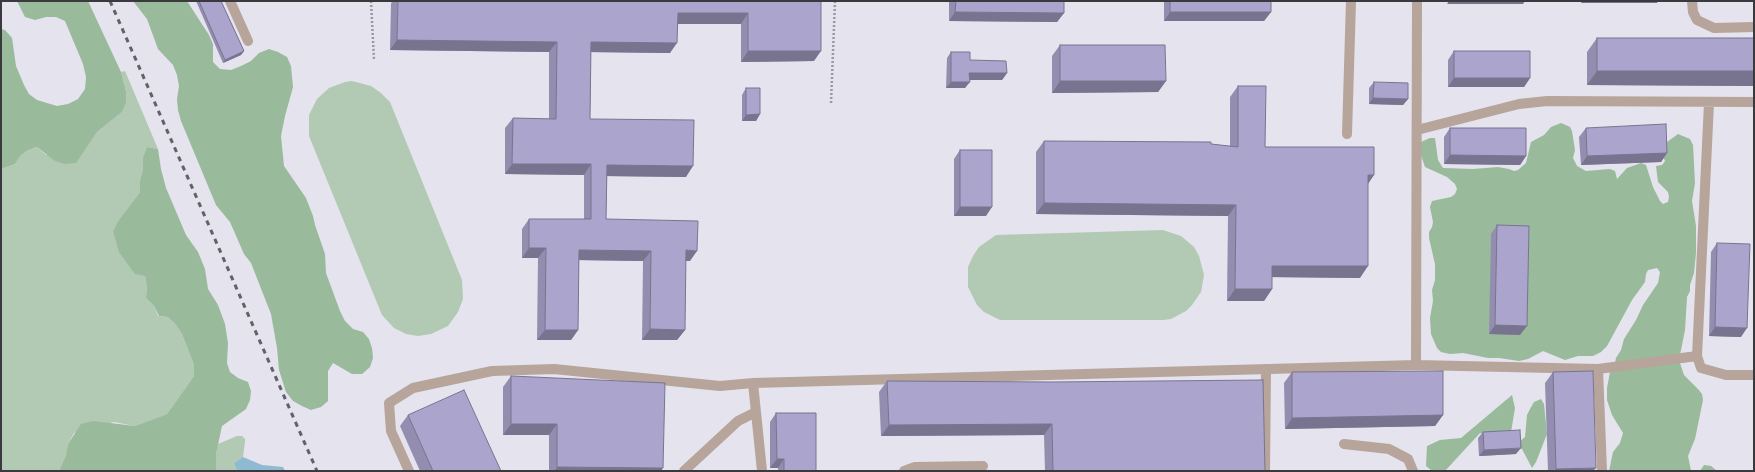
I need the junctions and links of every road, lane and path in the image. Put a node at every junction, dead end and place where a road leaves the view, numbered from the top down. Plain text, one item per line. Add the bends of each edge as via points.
1 (230, 1) edge
2 (371, 1) edge
3 (835, 1) edge
4 (1351, 1) edge
5 (1417, 1) edge
6 (1692, 1) edge
7 (1754, 27) edge
8 (248, 41) dead end
9 (374, 60) dead end
10 (1754, 102) edge
11 (831, 103) dead end
12 (1709, 103) junction
13 (1417, 130) junction
14 (1346, 134) dead end
15 (1697, 356) junction
16 (1416, 365) junction
17 (1266, 369) junction
18 (1598, 369) junction
19 (1754, 375) edge
20 (753, 383) junction
21 (756, 412) junction
22 (1344, 444) dead end
23 (983, 466) dead end
24 (409, 471) edge
25 (684, 471) edge
26 (762, 471) edge
27 (904, 471) edge
28 (1265, 471) edge
29 (1413, 471) edge
30 (1602, 471) edge

1 - 8 lane
2 - 9 path
3 - 11 path
4 - 14 lane
5 - 13 lane
6 - 7 lane via 1697,20 1714,28
10 - 12 lane
12 - 13 lane via 1547,101 1519,104
12 - 15 lane
13 - 16 lane
15 - 18 lane
15 - 19 lane via 1701,368 1726,375
16 - 17 lane
16 - 18 lane
17 - 20 lane
17 - 28 lane
18 - 30 lane
20 - 21 lane
20 - 24 lane via 720,386 554,369 492,371 413,388 389,403 391,431
21 - 25 lane via 738,421
21 - 26 lane
22 - 29 lane via 1389,449 1408,459
23 - 27 lane via 915,467

